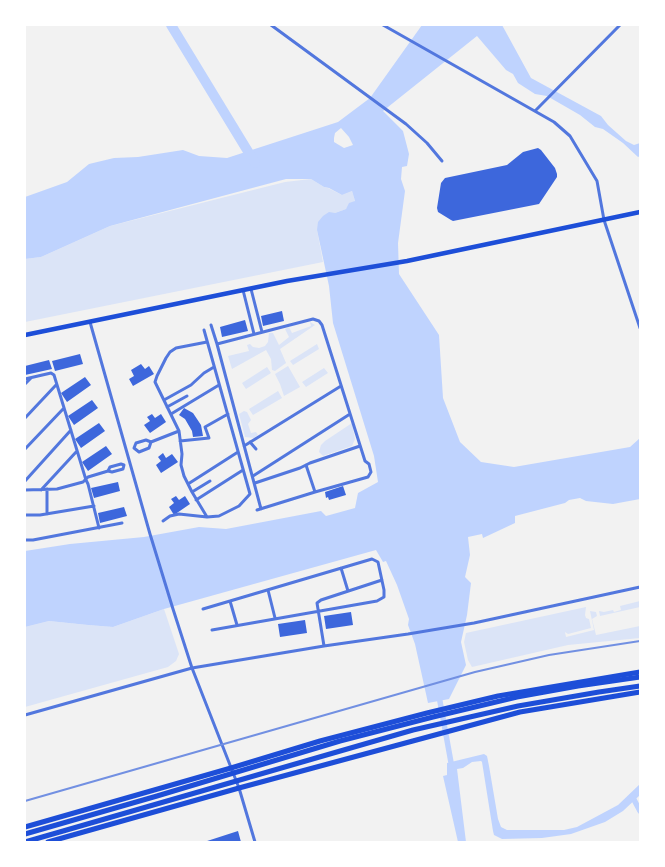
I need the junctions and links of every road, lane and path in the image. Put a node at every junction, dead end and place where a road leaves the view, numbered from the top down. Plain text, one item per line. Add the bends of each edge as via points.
1 (271, 25) edge
2 (383, 25) edge
3 (620, 25) edge
4 (535, 111) junction
5 (442, 161) dead end
6 (640, 212) edge
7 (604, 220) junction
8 (251, 289) junction
9 (243, 290) junction
10 (90, 322) junction
11 (211, 325) dead end
12 (640, 328) edge
13 (204, 330) dead end
14 (262, 332) junction
15 (254, 334) junction
16 (25, 335) edge
17 (207, 342) junction
18 (217, 344) junction
19 (214, 367) junction
20 (31, 377) junction
21 (25, 379) edge
22 (25, 384) edge
23 (57, 384) junction
24 (219, 384) junction
25 (341, 386) junction
26 (187, 396) dead end
27 (164, 400) junction
28 (64, 408) junction
29 (167, 408) junction
30 (171, 414) junction
31 (228, 414) junction
32 (350, 414) junction
33 (25, 418) edge
34 (71, 430) junction
35 (179, 431) junction
36 (180, 441) junction
37 (151, 442) junction
38 (250, 442) junction
39 (244, 446) junction
40 (360, 446) junction
41 (134, 448) junction
42 (25, 449) edge
43 (256, 449) dead end
44 (77, 450) junction
45 (126, 451) junction
46 (238, 452) junction
47 (130, 464) junction
48 (306, 465) junction
49 (244, 470) junction
50 (253, 476) junction
51 (25, 480) edge
52 (86, 480) junction
53 (210, 481) dead end
54 (255, 483) junction
55 (188, 484) junction
56 (48, 489) junction
57 (25, 490) edge
58 (41, 490) junction
59 (192, 492) junction
60 (315, 492) junction
61 (196, 500) junction
62 (94, 506) junction
63 (48, 514) junction
64 (25, 515) edge
65 (207, 517) junction
66 (163, 521) dead end
67 (122, 523) dead end
68 (99, 528) junction
69 (25, 540) edge
70 (342, 568) junction
71 (382, 580) junction
72 (640, 587) edge
73 (268, 590) junction
74 (348, 591) junction
75 (230, 601) junction
76 (203, 609) dead end
77 (320, 610) junction
78 (275, 618) junction
79 (237, 625) junction
80 (212, 630) dead end
81 (324, 646) junction
82 (192, 668) junction
83 (640, 672) edge
84 (640, 677) edge
85 (640, 686) edge
86 (640, 692) edge
87 (25, 716) edge
88 (231, 768) junction
89 (239, 788) junction
90 (25, 827) edge
91 (25, 834) edge
92 (25, 842) edge
93 (48, 842) edge
94 (255, 842) edge

1 - 5 street via 406,124 428,143
2 - 4 street
3 - 4 street
4 - 7 street via 570,136 585,159 597,181
6 - 7 main road
7 - 8 main road
7 - 12 street
8 - 9 main road
8 - 14 street
9 - 10 main road
9 - 15 street
10 - 16 main road
10 - 45 street
11 - 18 street
13 - 17 street
14 - 15 street
14 - 25 street via 313,318 318,321
15 - 18 street
17 - 19 street
17 - 27 street via 170,352 156,376
18 - 39 street
19 - 24 street
19 - 27 street
20 - 21 street
20 - 22 street
20 - 23 street via 51,373
23 - 28 street
23 - 33 street
24 - 30 street
24 - 31 street
25 - 32 street
25 - 38 street
26 - 29 street
27 - 29 street
28 - 34 street
28 - 42 street
29 - 30 street
30 - 35 street
31 - 36 street via 205,427 209,438
31 - 46 street
32 - 40 street
32 - 50 street
34 - 44 street
34 - 51 street
35 - 36 street
35 - 37 street
36 - 55 street via 181,465
37 - 41 street via 136,443
37 - 41 street via 149,448 139,452
38 - 39 street
38 - 43 street
39 - 50 street
40 - 48 street
40 - 60 street via 365,461 370,464 368,477
41 - 45 street
44 - 52 street
44 - 58 street
45 - 47 street
46 - 49 street
46 - 55 street
47 - 52 street via 110,467 108,471
47 - 82 street
48 - 54 street
48 - 60 street
49 - 61 street
49 - 65 street via 250,494 240,506 219,516
50 - 54 street
52 - 56 street
52 - 62 street
53 - 59 street
54 - 60 street via 259,509
55 - 59 street
56 - 58 street
56 - 63 street
57 - 58 street
59 - 61 street
61 - 65 street
62 - 63 street
62 - 68 street
63 - 64 street
65 - 66 street via 179,514
67 - 68 street
68 - 69 street
70 - 71 street via 372,559 378,562
70 - 73 street
70 - 74 street
71 - 74 street
71 - 77 street via 384,597 377,601
72 - 81 street via 474,623
73 - 75 street
73 - 78 street
74 - 77 street via 321,600 318,603
75 - 76 street
75 - 79 street
77 - 78 street
77 - 81 street
78 - 79 street
79 - 80 street
81 - 82 street
82 - 87 street
82 - 88 street
83 - 88 main road via 498,696 320,741
84 - 91 main road via 578,686 432,717
85 - 92 main road via 527,705 413,730
86 - 89 main road via 520,712
88 - 89 street
88 - 90 main road
89 - 93 main road
89 - 94 street

